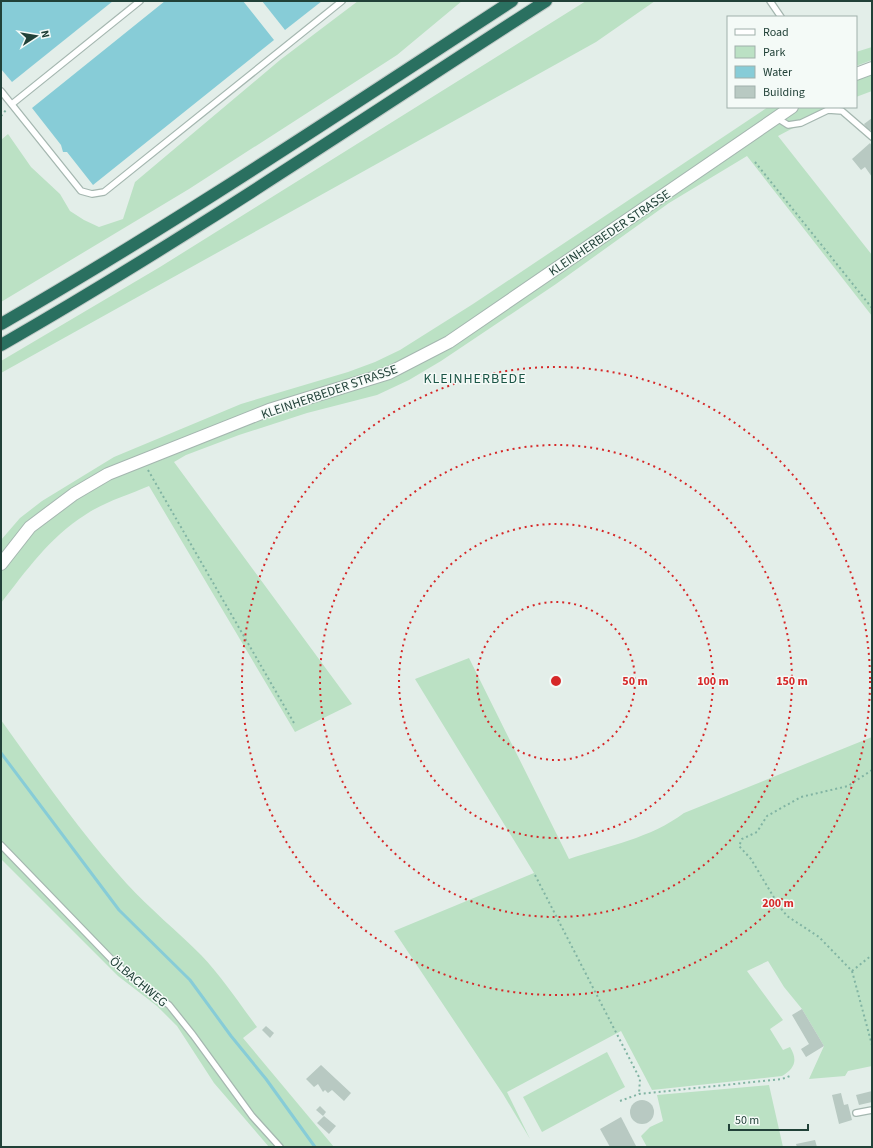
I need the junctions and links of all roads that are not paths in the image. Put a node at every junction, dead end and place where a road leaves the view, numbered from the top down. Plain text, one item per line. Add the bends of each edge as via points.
1 (140, 1) edge
2 (342, 1) edge
3 (512, 1) edge
4 (546, 1) edge
5 (552, 1) edge
6 (770, 1) edge
7 (780, 16) edge
8 (513, 22) junction
9 (872, 68) edge
10 (857, 74) edge
11 (1, 91) edge
12 (12, 104) junction
13 (791, 108) edge
14 (777, 118) junction
15 (872, 137) edge
16 (1, 324) edge
17 (1, 345) edge
18 (1, 564) edge
19 (1, 845) edge
20 (872, 1110) edge
21 (856, 1113) dead end
22 (280, 1147) edge

1 - 12 lane
2 - 12 lane via 104,192 92,194 81,191
3 - 16 highway via 202,202
4 - 8 highway
5 - 8 highway
6 - 7 lane
8 - 17 highway via 210,219
9 - 10 street
11 - 12 lane
13 - 14 street, KLEINHERBEDER STRASSE
14 - 15 lane via 788,126 801,123 828,110 842,111
14 - 18 street, KLEINHERBEDER STRASSE via 450,342 389,373 268,410 108,474 74,494 30,527
19 - 22 lane, ÖLBACHWEG via 117,965 169,1005 252,1116
20 - 21 lane

